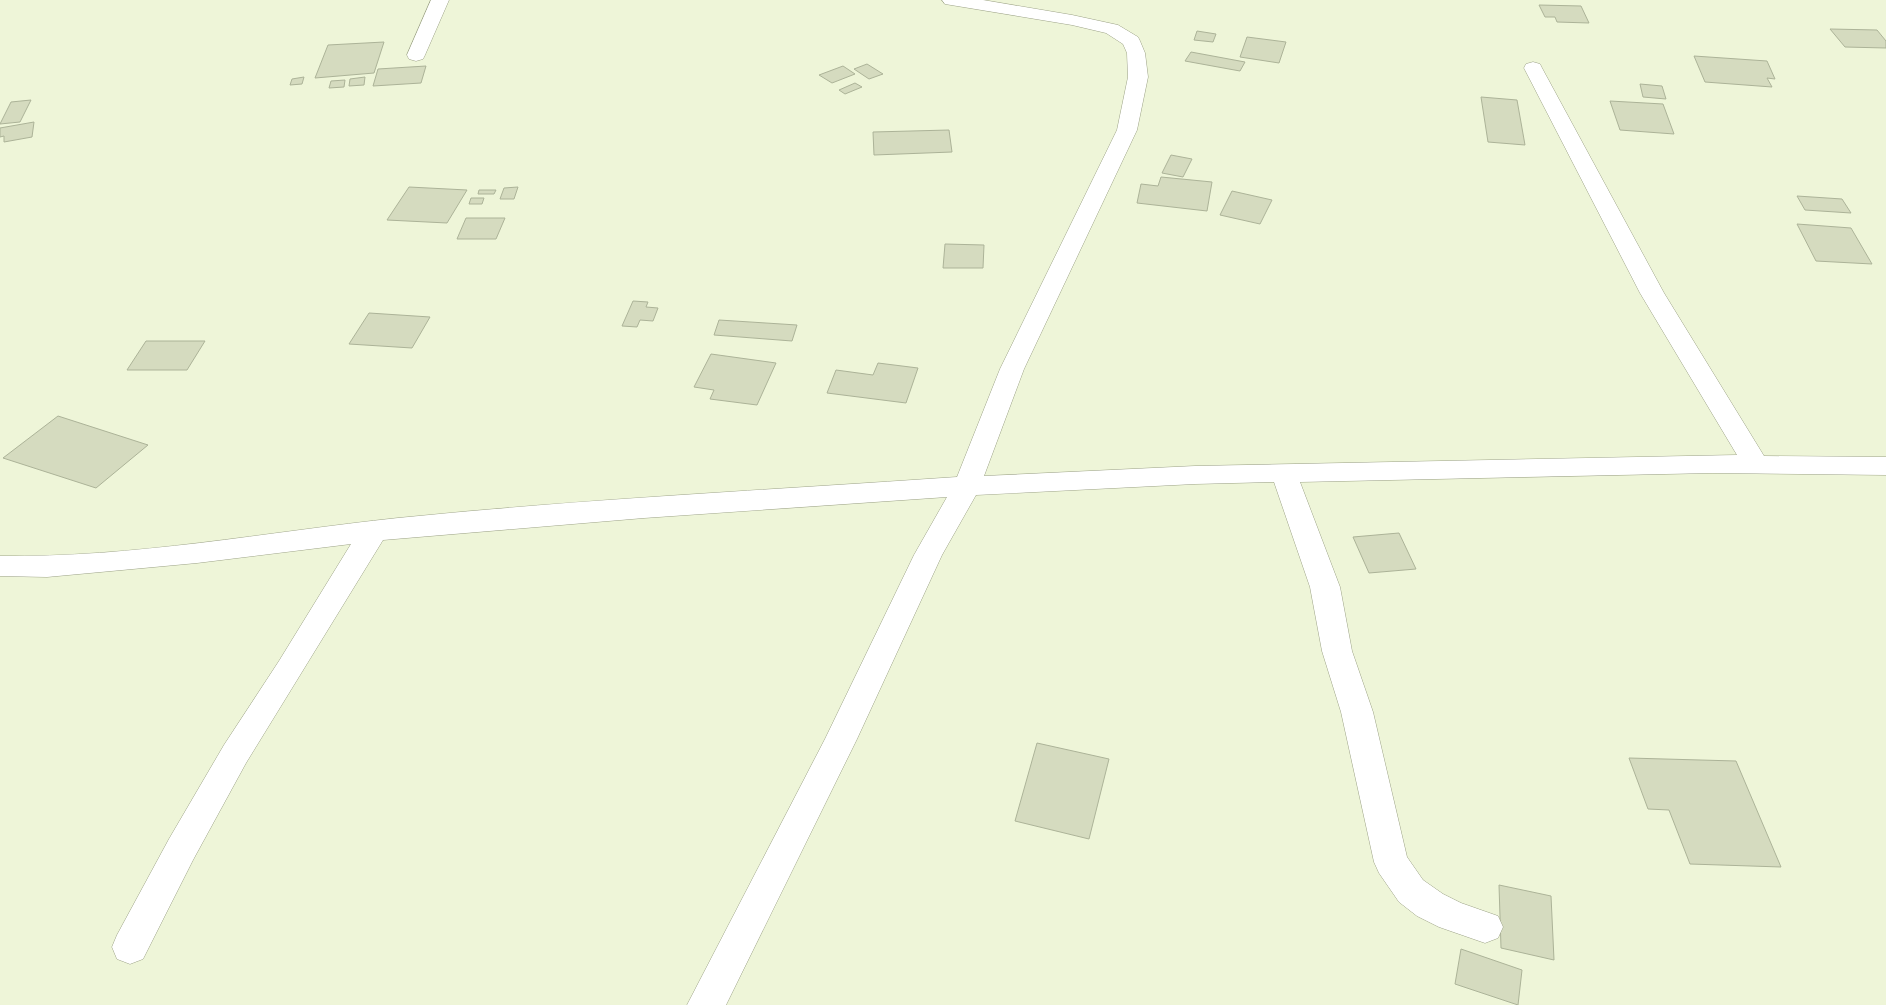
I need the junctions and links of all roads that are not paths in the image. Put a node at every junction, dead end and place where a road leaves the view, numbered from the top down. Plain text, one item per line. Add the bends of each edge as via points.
1 (440, 0) edge
2 (951, 0) edge
3 (416, 55) dead end
4 (1533, 68) dead end
5 (1756, 464) junction
6 (1886, 466) edge
7 (1284, 474) junction
8 (967, 486) junction
9 (374, 531) junction
10 (0, 566) edge
11 (1485, 927) dead end
12 (130, 947) dead end
13 (706, 1005) edge

1 - 3 street
2 - 8 street via 1072,20 1112,30 1131,41 1136,53 1138,77 1127,130 1012,369
4 - 5 street via 1652,293
5 - 6 street
5 - 7 street
7 - 8 street
7 - 11 street via 1325,587 1337,651 1358,712 1391,862 1411,891 1430,905
8 - 9 street via 644,508
8 - 13 street via 928,554 828,765
9 - 10 street via 197,553 46,567
9 - 12 street via 236,753 163,880

